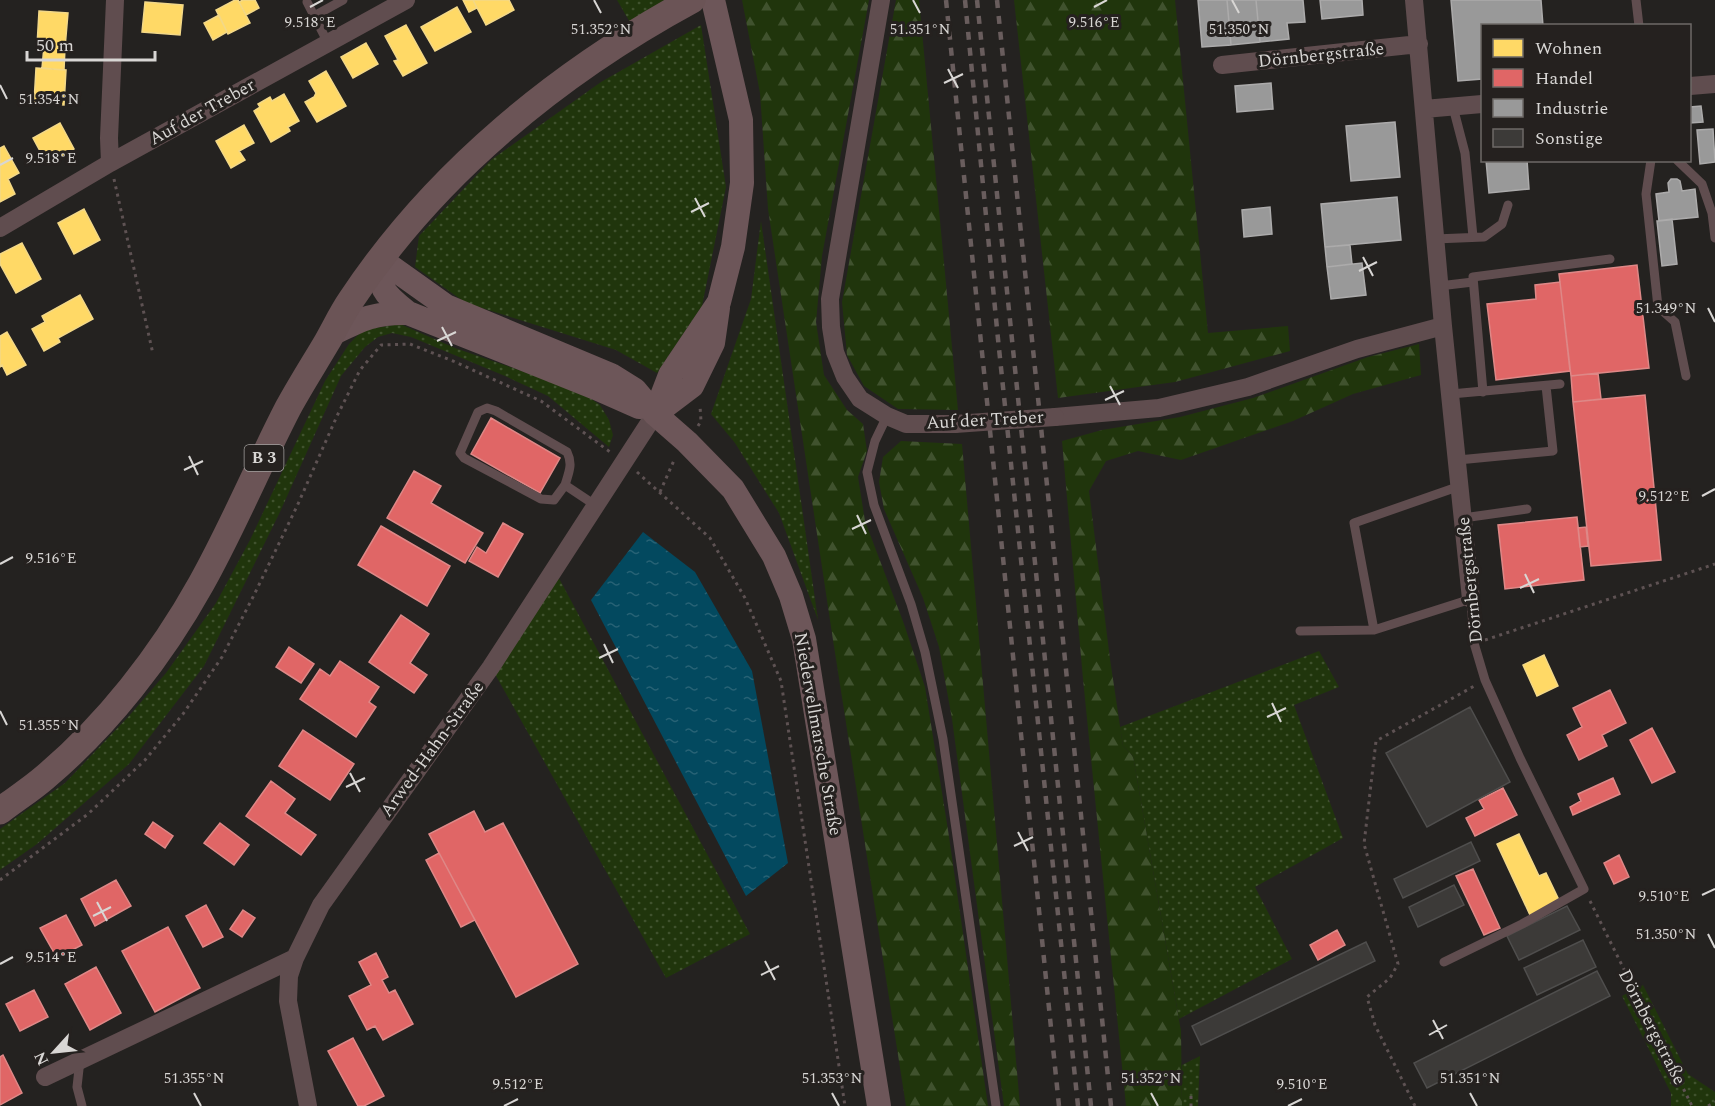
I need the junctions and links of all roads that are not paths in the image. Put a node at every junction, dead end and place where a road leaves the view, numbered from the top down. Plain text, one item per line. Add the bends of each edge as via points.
1 (115, 0) edge
2 (343, 0) edge
3 (406, 0) edge
4 (881, 0) edge
5 (1414, 0) edge
6 (1636, 0) edge
7 (698, 1) edge
8 (307, 3) dead end
9 (314, 15) junction
10 (1639, 24) edge
11 (328, 43) junction
12 (1419, 44) junction
13 (1222, 65) dead end
14 (1715, 84) edge
15 (1691, 86) edge
16 (1481, 104) edge
17 (1453, 106) junction
18 (1424, 109) junction
19 (1652, 162) edge
20 (1679, 162) edge
21 (110, 163) junction
22 (1508, 205) dead end
23 (0, 228) edge
24 (1473, 237) junction
25 (1715, 238) edge
26 (1435, 239) junction
27 (381, 259) junction
28 (1610, 260) dead end
29 (1473, 282) junction
30 (1439, 286) junction
31 (408, 313) junction
32 (1443, 326) junction
33 (332, 334) junction
34 (1686, 376) dead end
35 (1560, 384) dead end
36 (1546, 386) junction
37 (1484, 392) junction
38 (1451, 394) junction
39 (655, 414) junction
40 (887, 416) junction
41 (1458, 460) junction
42 (565, 484) junction
43 (1460, 486) junction
44 (595, 505) junction
45 (1527, 510) dead end
46 (1463, 518) junction
47 (1471, 599) junction
48 (1300, 630) dead end
49 (1374, 630) junction
50 (0, 811) edge
51 (295, 958) junction
52 (1444, 962) dead end
53 (80, 1060) junction
54 (45, 1077) dead end
55 (82, 1106) edge
56 (308, 1106) edge
57 (879, 1106) edge
58 (996, 1106) edge

1 - 21 street
2 - 9 lane
3 - 11 street, Auf der Treber
4 - 40 street, Auf der Treber via 830,298 831,327 845,377 860,399
5 - 12 street, Dörnbergstraße
6 - 10 lane
7 - 27 main road, B 3 via 616,45 540,99 434,196
7 - 39 main road via 741,120 742,183 734,247 719,302 670,375
8 - 9 lane
9 - 11 lane
11 - 21 street, Auf der Treber
12 - 13 street, Dörnbergstraße
12 - 18 street, Dörnbergstraße
14 - 15 street
16 - 17 street
17 - 18 street
17 - 24 lane via 1466,153
18 - 26 street, Dörnbergstraße
19 - 34 lane via 1646,194 1658,307 1675,322
20 - 25 lane via 1702,184
21 - 23 street, Auf der Treber
22 - 24 lane via 1502,224 1484,237
24 - 26 lane
26 - 30 street, Dörnbergstraße
27 - 31 main road via 379,279 388,296
27 - 33 main road, B 3
27 - 39 main road via 446,306 611,375 635,390
28 - 29 lane via 1473,277
29 - 30 lane
29 - 37 lane
30 - 32 street, Dörnbergstraße
31 - 33 main road via 387,312 365,318
31 - 39 main road
32 - 38 street, Dörnbergstraße
32 - 40 street, Auf der Treber, bridge via 1357,349 1248,387 1158,408 955,424 906,424
33 - 50 main road, B 3 via 290,406 201,585 134,685 44,778
35 - 36 lane
36 - 37 lane
36 - 41 lane via 1553,451
37 - 38 lane
38 - 41 street, Dörnbergstraße
39 - 44 street, Arwed-Hahn-Straße
39 - 57 main road, Niedervellmarsche Straße via 733,489 774,556 791,596 804,639
40 - 58 lane via 867,472 874,505 925,652 943,739
41 - 43 street, Dörnbergstraße
42 - 42 lane via 571,469 567,452 496,411 487,408 478,412 460,453 464,458 541,499 554,500
42 - 44 lane
43 - 46 street, Dörnbergstraße
43 - 49 lane via 1354,523
44 - 51 street, Arwed-Hahn-Straße via 491,667 321,905
45 - 46 lane
46 - 47 street, Dörnbergstraße
47 - 49 lane
47 - 52 lane, Dörnbergstraße via 1474,643 1485,681 1584,889
48 - 49 lane
51 - 53 street
51 - 56 street, Arwed-Hahn-Straße via 289,976 288,1001
53 - 54 street
53 - 55 lane via 77,1087

